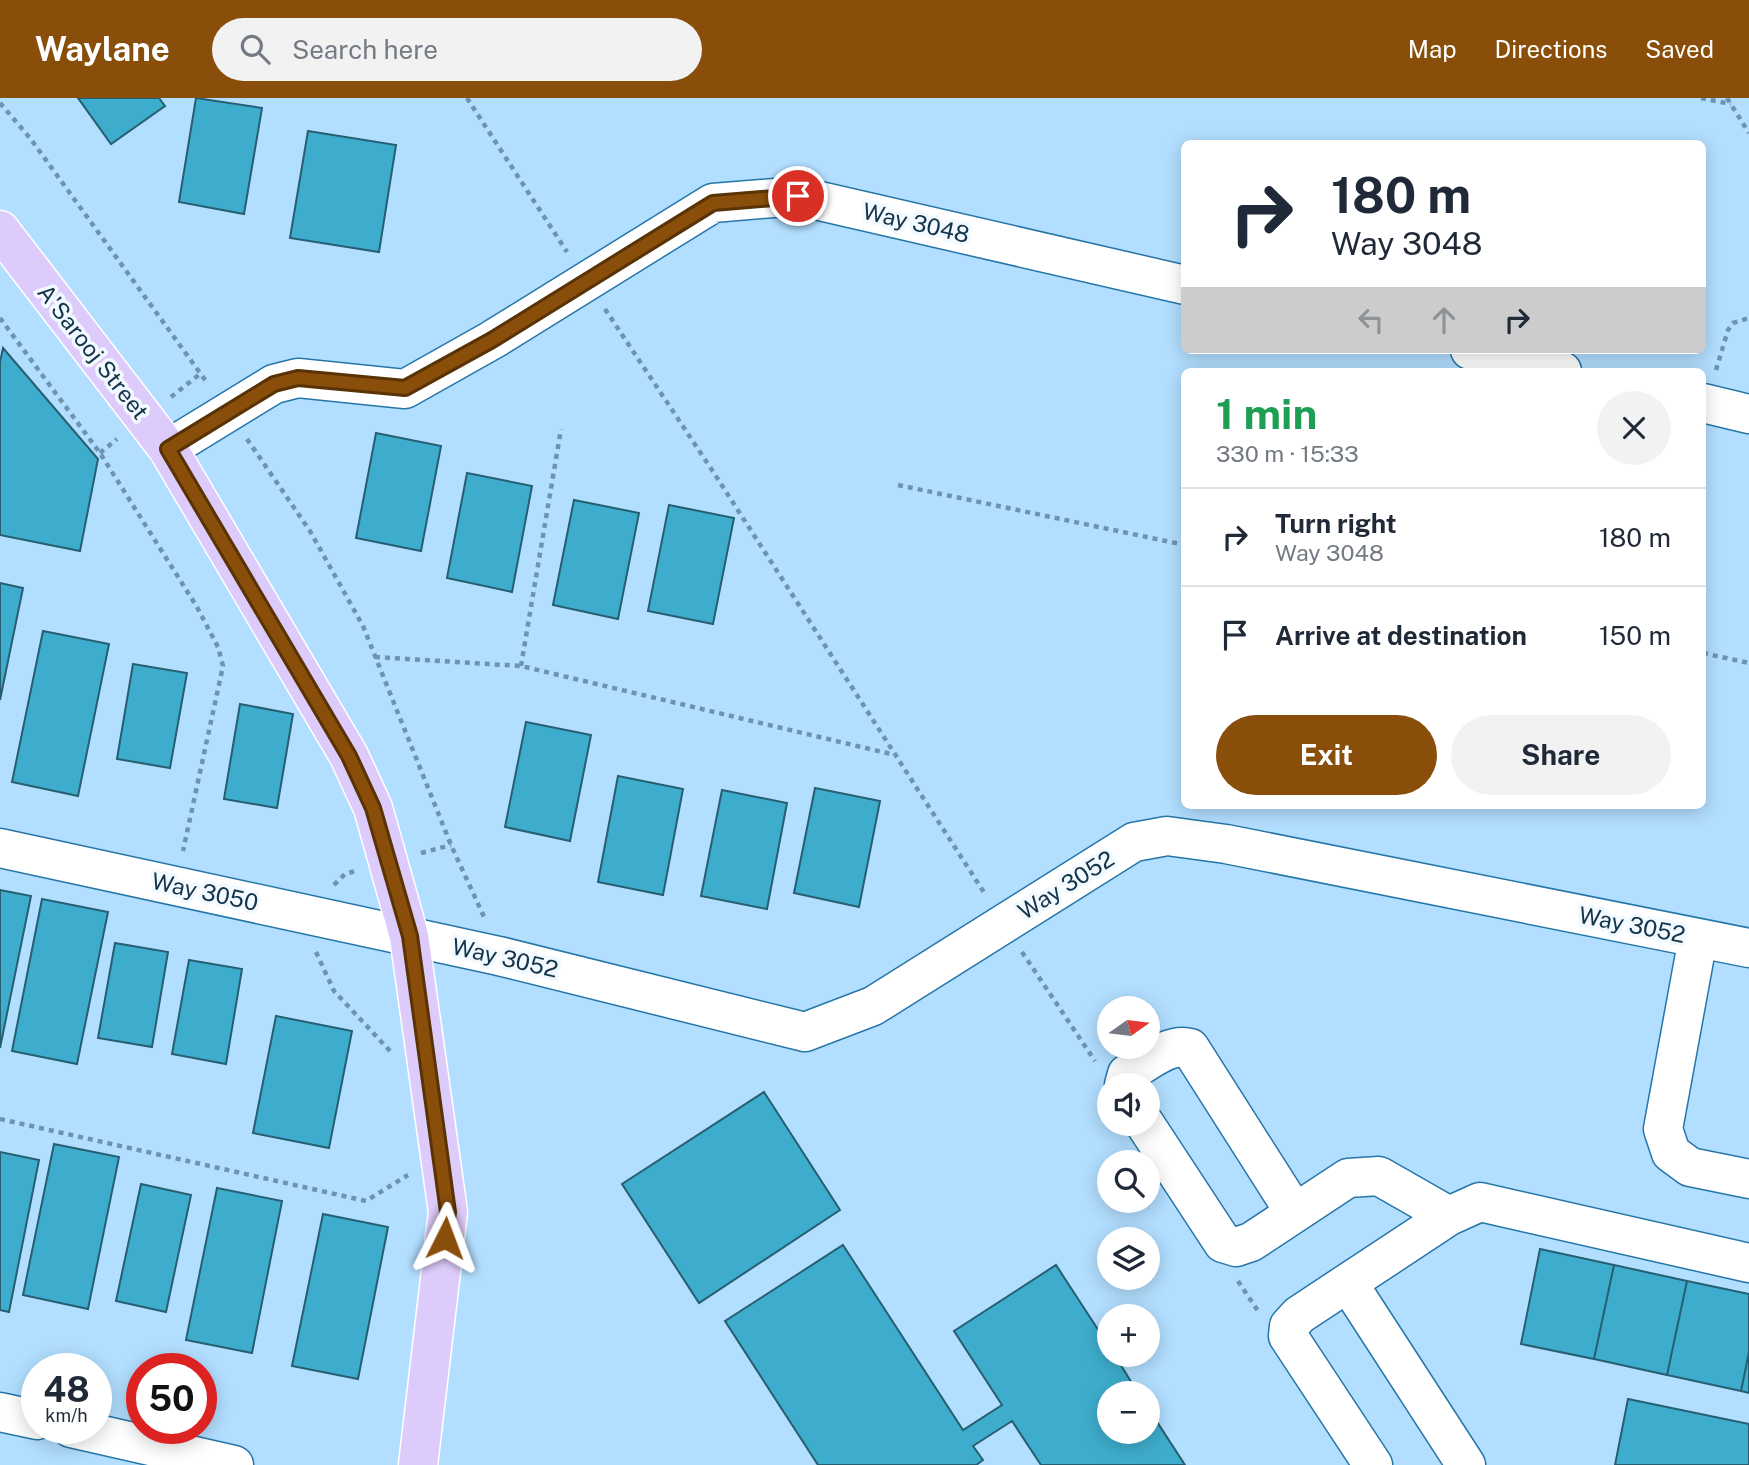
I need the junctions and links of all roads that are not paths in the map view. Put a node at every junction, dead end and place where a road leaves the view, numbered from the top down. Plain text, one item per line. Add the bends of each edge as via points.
1 (0, 230) edge
2 (1181, 284) edge
3 (1488, 354) edge
4 (1549, 368) edge
5 (1706, 404) edge
6 (1749, 414) edge
7 (168, 449) junction
8 (0, 848) edge
9 (410, 936) junction
10 (1698, 938) junction
11 (1749, 948) edge
12 (1129, 1073) edge
13 (1153, 1136) edge
14 (1749, 1178) edge
15 (1295, 1213) junction
16 (1449, 1216) junction
17 (1749, 1263) edge
18 (1348, 1283) junction
19 (0, 1412) edge
20 (21, 1417) edge
21 (112, 1437) edge
22 (234, 1465) edge
23 (418, 1465) edge
24 (1373, 1465) edge
25 (1466, 1465) edge

1 - 7 main road, A'Sarooj Street
2 - 7 street, Way 3048 via 798,196 713,203 405,388 298,378 274,384
3 - 4 street
5 - 6 street
7 - 9 main road, A'Sarooj Street via 349,756 373,808
8 - 9 street, Way 3050
9 - 10 street, Way 3052 via 805,1032 873,1006 1134,842 1167,836
9 - 23 main road, A'Sarooj Street via 448,1212
10 - 11 street, Way 3052
10 - 14 street via 1663,1129 1671,1153 1690,1167
12 - 15 street via 1180,1045 1190,1048
13 - 15 street via 1223,1243 1236,1247 1251,1242
15 - 16 street via 1348,1178 1379,1176
16 - 17 street via 1480,1202
16 - 18 street
18 - 24 street via 1299,1315 1289,1326 1288,1336
18 - 25 street
19 - 20 street
21 - 22 street

